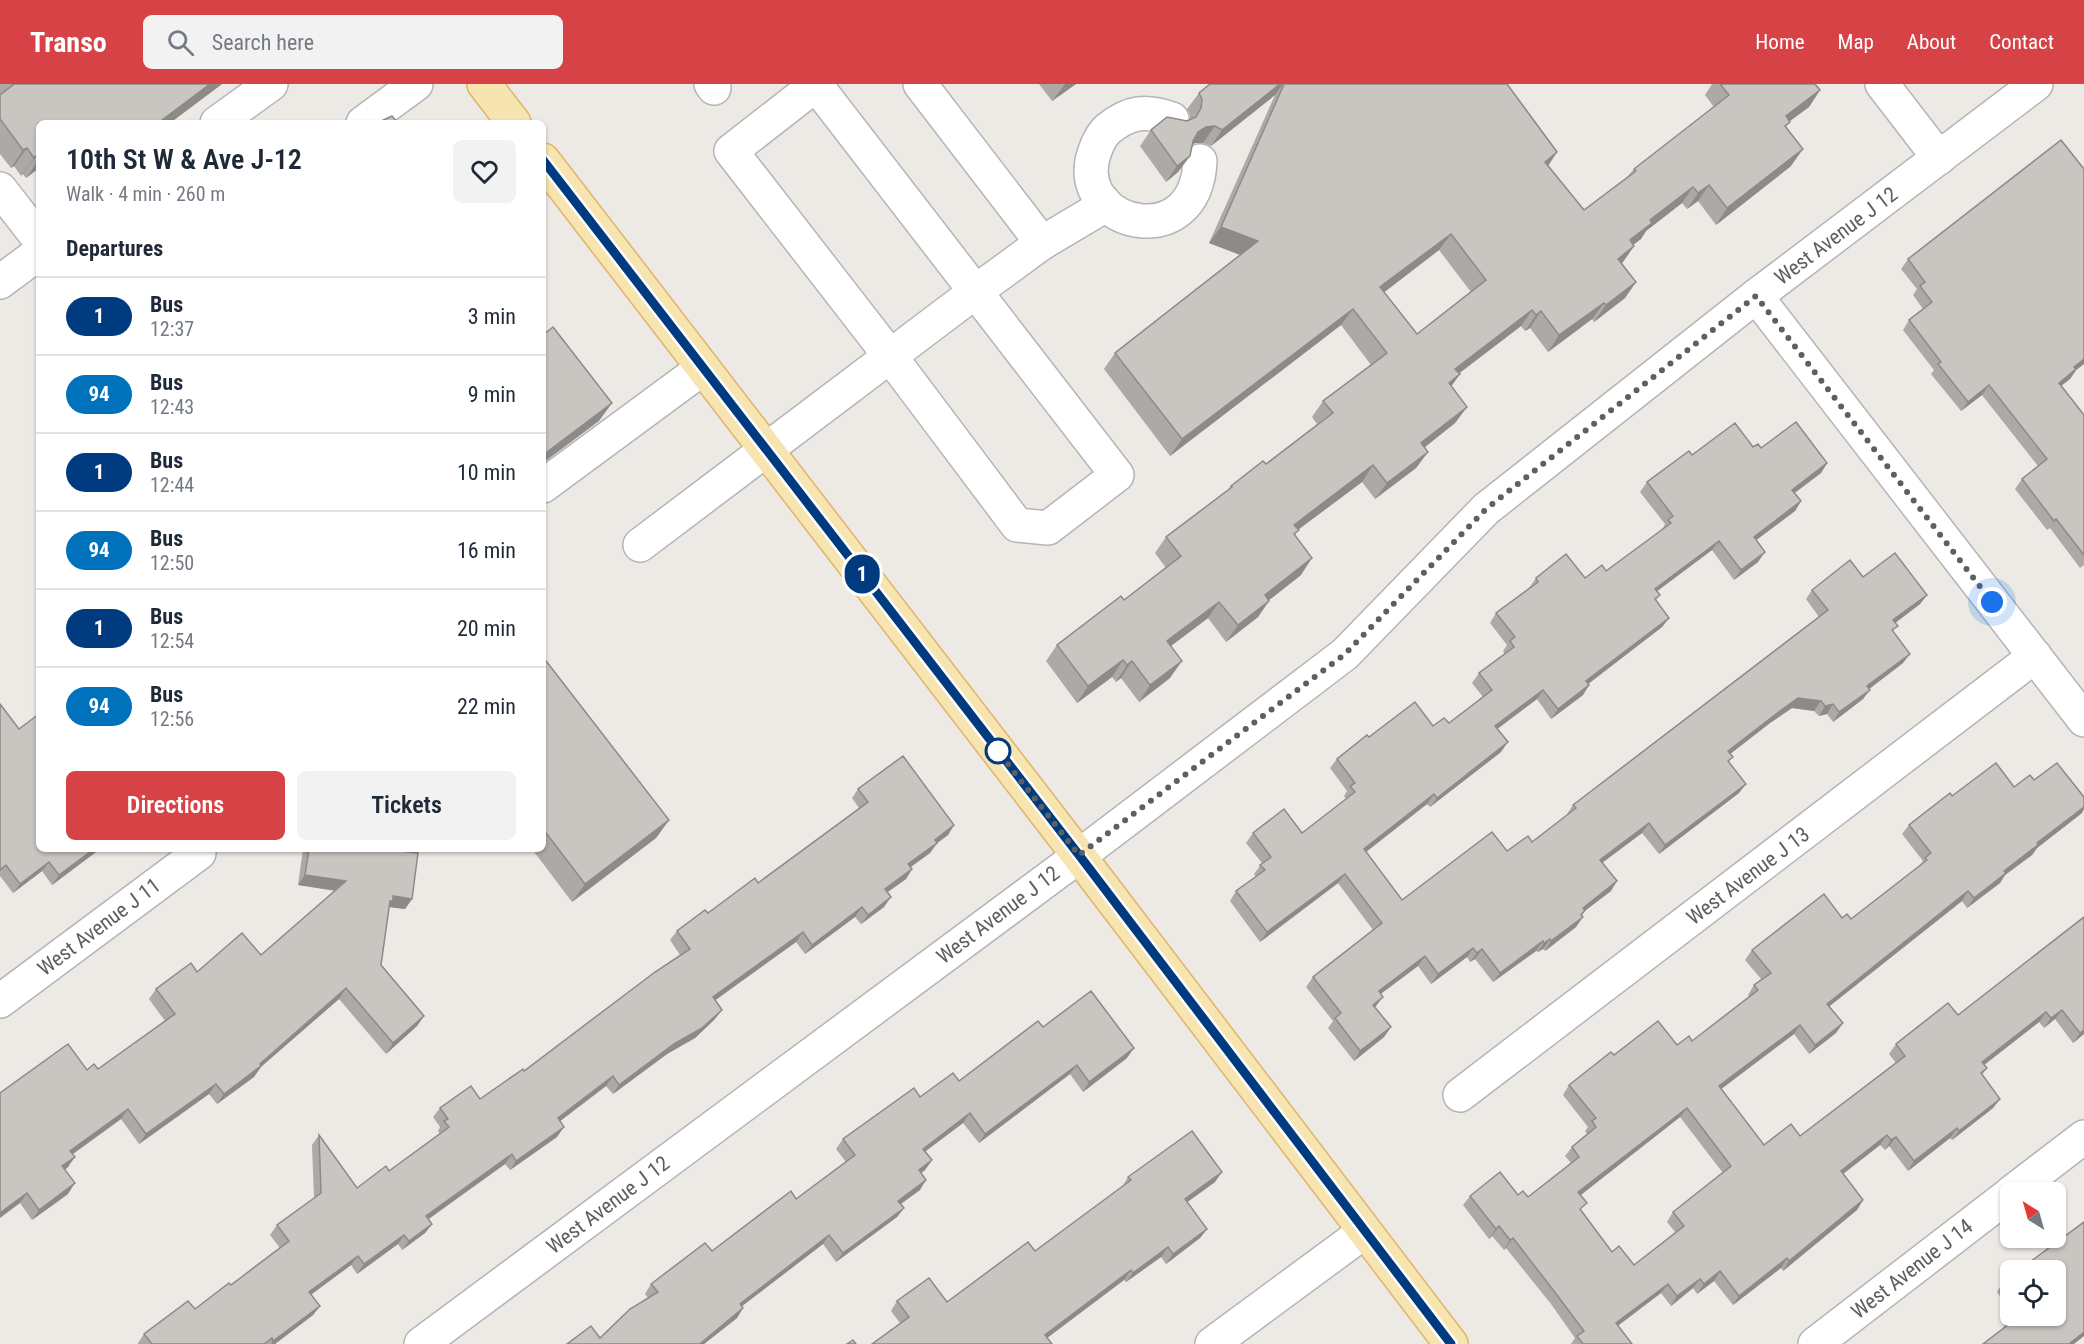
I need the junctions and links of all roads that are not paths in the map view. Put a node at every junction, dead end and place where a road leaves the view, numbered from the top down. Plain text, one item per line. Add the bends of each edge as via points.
1 (271, 84) edge
2 (416, 84) edge
3 (484, 84) edge
4 (817, 84) edge
5 (920, 84) edge
6 (1882, 84) edge
7 (2036, 84) edge
8 (1172, 119) edge
9 (222, 120) edge
10 (367, 120) edge
11 (512, 120) edge
12 (1939, 158) junction
13 (1200, 161) edge
14 (546, 164) edge
15 (0, 189) edge
16 (1103, 201) junction
17 (36, 235) edge
18 (1042, 243) junction
19 (36, 255) edge
20 (0, 282) edge
21 (975, 292) junction
22 (1756, 296) junction
23 (890, 356) junction
24 (703, 368) junction
25 (766, 449) junction
26 (546, 484) edge
27 (640, 545) dead end
28 (2035, 656) junction
29 (2084, 720) edge
30 (198, 852) edge
31 (1079, 855) junction
32 (0, 1001) edge
33 (1460, 1095) dead end
34 (2084, 1137) edge
35 (2025, 1182) edge
36 (2000, 1201) edge
37 (1364, 1232) junction
38 (421, 1344) edge
39 (1212, 1344) edge
40 (1451, 1344) edge
41 (1815, 1344) edge

1 - 9 street
2 - 10 street
3 - 11 main road
4 - 21 street
4 - 23 street via 731,151
5 - 18 street
6 - 12 street
7 - 12 street, West Avenue J 12
8 - 16 street via 1154,113 1136,114 1118,120 1104,132 1091,167
12 - 22 street, West Avenue J 12
13 - 16 street via 1200,178 1193,195 1182,209 1167,218 1132,220
14 - 24 main road
15 - 17 street
16 - 18 street via 1094,212
18 - 21 street
19 - 20 street
21 - 23 street
21 - 23 street via 1117,475 1048,528 1017,525
22 - 28 street
22 - 31 street, West Avenue J 12 via 1486,509 1345,654
23 - 25 street
24 - 25 main road
24 - 26 street
25 - 27 street
25 - 31 main road
28 - 29 street
28 - 33 street, West Avenue J 13
30 - 32 street, West Avenue J 11
31 - 37 main road
31 - 38 street, West Avenue J 12
34 - 35 street, West Avenue J 14
36 - 41 street, West Avenue J 14
37 - 39 street
37 - 40 main road

